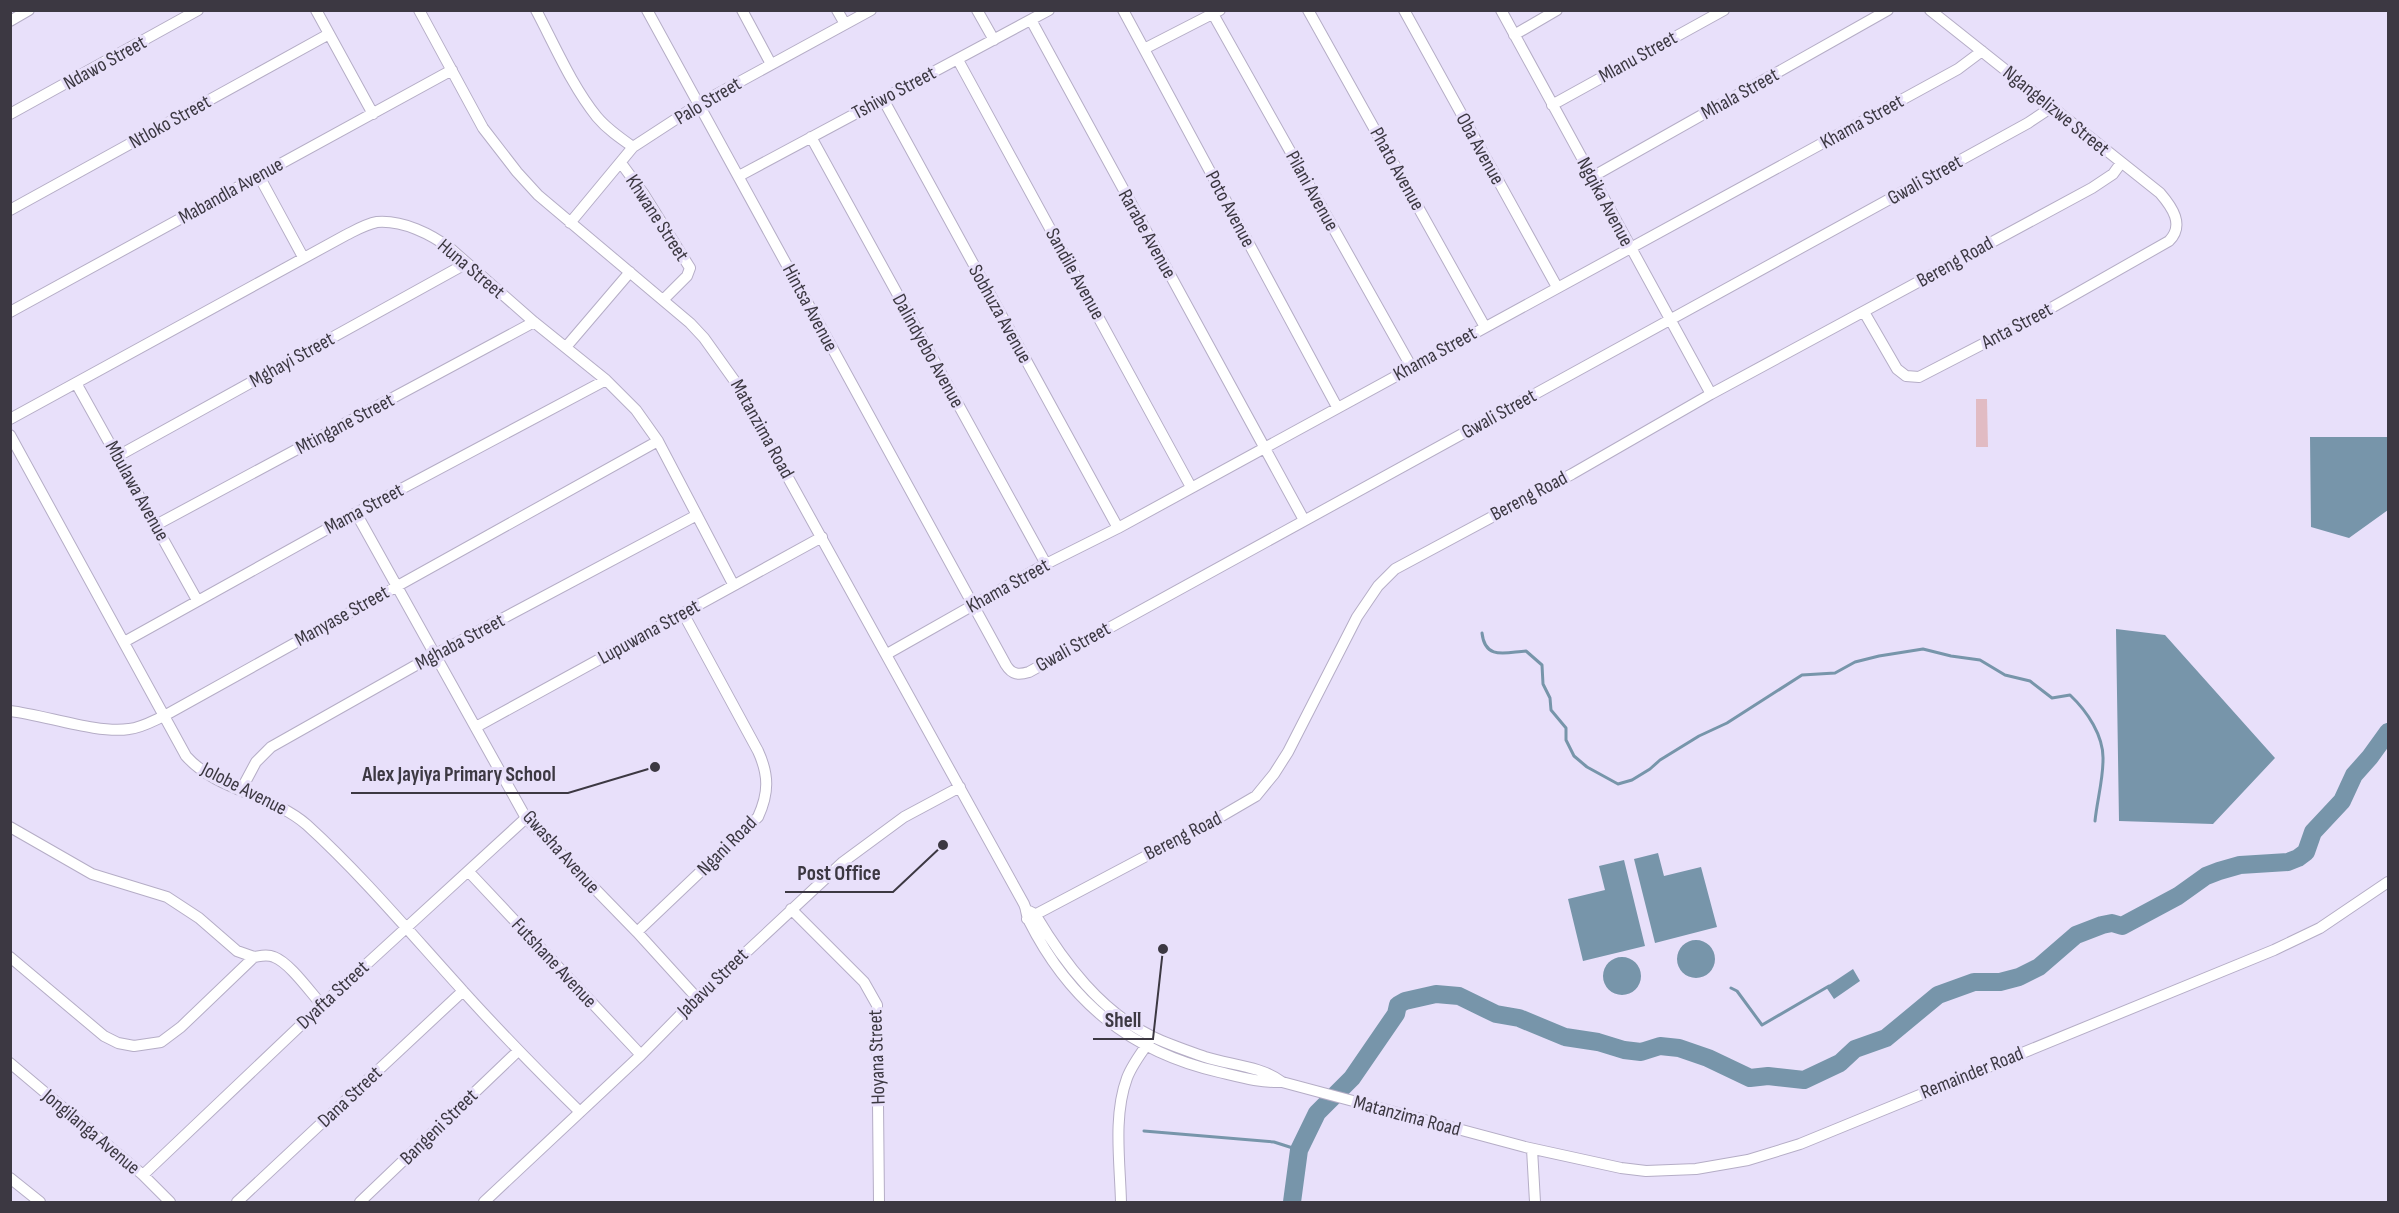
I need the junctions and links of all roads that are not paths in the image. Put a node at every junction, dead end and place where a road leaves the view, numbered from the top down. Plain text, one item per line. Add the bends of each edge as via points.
1 (29, 10) edge
2 (198, 10) edge
3 (316, 10) edge
4 (419, 10) edge
5 (536, 10) edge
6 (647, 10) edge
7 (742, 10) edge
8 (837, 10) edge
9 (870, 10) edge
10 (977, 10) edge
11 (1049, 10) edge
12 (1123, 10) edge
13 (1308, 10) edge
14 (1404, 10) edge
15 (1501, 10) edge
16 (1557, 10) edge
17 (1724, 10) edge
18 (1888, 10) edge
19 (1930, 10) edge
20 (1216, 12) edge
21 (1031, 20) junction
22 (10, 21) edge
23 (845, 24) junction
24 (329, 34) junction
25 (1515, 35) junction
26 (994, 40) junction
27 (1144, 49) junction
28 (1982, 51) junction
29 (958, 60) junction
30 (771, 64) junction
31 (452, 70) junction
32 (883, 99) junction
33 (699, 104) junction
34 (1552, 105) junction
35 (2052, 107) junction
36 (10, 114) edge
37 (373, 114) junction
38 (811, 137) junction
39 (633, 147) junction
40 (621, 163) junction
41 (2121, 163) junction
42 (259, 176) junction
43 (739, 176) junction
44 (1592, 177) junction
45 (10, 210) edge
46 (2175, 216) joint
47 (570, 223) junction
48 (1630, 248) junction
49 (303, 257) junction
50 (467, 263) junction
51 (630, 272) junction
52 (1557, 287) junction
53 (663, 300) junction
54 (10, 312) edge
55 (1864, 312) junction
56 (1669, 320) junction
57 (534, 322) junction
58 (1485, 327) junction
59 (566, 347) junction
60 (1412, 368) junction
61 (606, 380) junction
62 (76, 383) junction
63 (1711, 393) junction
64 (1337, 407) junction
65 (10, 419) edge
66 (10, 435) edge
67 (658, 441) junction
68 (1263, 448) junction
69 (118, 456) junction
70 (1191, 487) junction
71 (356, 513) junction
72 (697, 515) junction
73 (1304, 520) junction
74 (156, 525) junction
75 (1118, 528) junction
76 (822, 537) junction
77 (1046, 564) junction
78 (733, 584) junction
79 (396, 585) junction
80 (197, 600) junction
81 (973, 606) junction
82 (683, 613) junction
83 (124, 642) junction
84 (887, 654) junction
85 (434, 655) junction
86 (10, 711) edge
87 (164, 716) junction
88 (476, 727) junction
89 (960, 787) junction
90 (241, 790) junction
91 (526, 818) junction
92 (10, 827) edge
93 (469, 872) junction
94 (2388, 882) edge
95 (791, 909) junction
96 (1029, 914) junction
97 (406, 928) junction
98 (637, 932) junction
99 (10, 957) edge
100 (254, 957) junction
101 (463, 991) junction
102 (697, 998) junction
103 (322, 1005) junction
104 (1152, 1037) junction
105 (1145, 1047) junction
106 (518, 1051) junction
107 (641, 1055) junction
108 (10, 1063) edge
109 (1282, 1082) junction
110 (580, 1112) junction
111 (1533, 1149) junction
112 (142, 1175) junction
113 (10, 1178) edge
114 (40, 1203) edge
115 (170, 1203) edge
116 (237, 1203) edge
117 (360, 1203) edge
118 (484, 1203) edge
119 (879, 1203) edge
120 (1120, 1203) edge
121 (1535, 1203) edge

1 - 22 street
2 - 36 street, Ndawo Street
3 - 24 street
4 - 31 street, Matanzima Road
5 - 39 street via 593,112
6 - 33 street, Hintsa Avenue
7 - 30 street
8 - 23 street
9 - 23 street, Palo Street
10 - 26 street
11 - 21 street, Tshiwo Street
12 - 27 street, Poto Avenue
13 - 58 street, Phato Avenue
14 - 52 street, Oba Avenue
15 - 25 street, Ngqika Avenue
16 - 25 street
17 - 34 street, Mlanu Street
18 - 44 street, Mhala Street
19 - 28 street, Ngangelizwe Street
20 - 27 street
20 - 60 street, Pilani Avenue
21 - 26 street, Tshiwo Street
21 - 68 street, Rarabe Avenue
23 - 30 street, Palo Street
24 - 37 street
24 - 45 street, Ntloko Street
25 - 34 street, Ngqika Avenue
26 - 29 street, Tshiwo Street
27 - 64 street, Poto Avenue
28 - 35 street, Ngangelizwe Street
28 - 48 street, Khama Street via 1947,75
29 - 32 street, Tshiwo Street
29 - 70 street, Sandile Avenue
30 - 33 street, Palo Street
31 - 37 street, Mabandla Avenue
31 - 47 street, Matanzima Road via 476,116 511,164
32 - 38 street, Tshiwo Street
32 - 75 street, Sobhuza Avenue
33 - 39 street, Palo Street
33 - 43 street, Hintsa Avenue
34 - 44 street, Ngqika Avenue
35 - 41 street, Ngangelizwe Street
35 - 56 street, Gwali Street
37 - 42 street, Mabandla Avenue
38 - 43 street, Tshiwo Street
38 - 77 street, Dalindyebo Avenue
39 - 40 street, Palo Street
40 - 47 street, Palo Street
40 - 53 street, Khwane Street via 690,268
41 - 46 street, Ngangelizwe Street via 2160,193
41 - 55 street, Bereng Road via 2113,174 2092,188
42 - 49 street
42 - 54 street, Mabandla Avenue
43 - 81 street, Hintsa Avenue
44 - 48 street, Ngqika Avenue
46 - 55 street, Anta Street via 2176,229 2169,241 1919,377 1906,376 1897,369
47 - 51 street, Matanzima Road
48 - 52 street, Khama Street
48 - 56 street, Ngqika Avenue
49 - 50 street, Huna Street via 365,225 389,222 428,233
49 - 62 street, Huna Street
50 - 57 street, Huna Street
50 - 69 street, Mghayi Street
51 - 53 street, Matanzima Road
51 - 59 street
52 - 58 street, Khama Street
53 - 76 street, Matanzima Road via 690,323 721,359
55 - 63 street, Bereng Road
56 - 63 street, Ngqika Avenue
56 - 73 street, Gwali Street
57 - 59 street, Huna Street
57 - 74 street, Mtingane Street
58 - 60 street, Khama Street
59 - 61 street, Huna Street
60 - 64 street, Khama Street
61 - 67 street, Huna Street via 636,410
61 - 71 street, Mama Street
62 - 65 street, Huna Street
62 - 69 street, Mbulawa Avenue
63 - 96 street, Bereng Road via 1572,474 1395,569 1362,608 1288,752 1256,796
64 - 68 street, Khama Street
66 - 83 street, Jolobe Avenue
67 - 72 street, Huna Street
67 - 79 street, Manyase Street
68 - 70 street, Khama Street
68 - 73 street, Rarabe Avenue
69 - 74 street, Mbulawa Avenue
70 - 75 street, Khama Street
71 - 79 street, Gwasha Avenue
71 - 80 street, Mama Street
72 - 78 street, Huna Street
72 - 85 street, Mghaba Street
73 - 81 street, Gwali Street via 1024,674 1010,671
74 - 80 street, Mbulawa Avenue
75 - 77 street, Khama Street
76 - 78 street, Lupuwana Street
76 - 84 street, Matanzima Road
77 - 81 street, Khama Street
78 - 82 street, Lupuwana Street
79 - 85 street, Gwasha Avenue
79 - 87 street, Manyase Street
80 - 83 street, Mama Street
81 - 84 street, Khama Street
82 - 88 street, Lupuwana Street
82 - 98 street, Ngani Road via 758,751 768,791 759,817
83 - 87 street, Jolobe Avenue
84 - 89 street, Matanzima Road
85 - 88 street, Gwasha Avenue
85 - 90 street, Mghaba Street via 271,747 256,762
86 - 87 street, Manyase Street via 119,730
87 - 90 street, Jolobe Avenue via 192,763
88 - 91 street, Gwasha Avenue
89 - 95 street, Jabavu Street via 880,833
89 - 96 street, Matanzima Road
90 - 97 street, Jolobe Avenue via 283,808 305,823
91 - 93 street, Dyafta Street
91 - 98 street, Gwasha Avenue
92 - 100 street via 92,874 167,897 237,951
93 - 97 street, Dyafta Street
93 - 107 street, Futshane Avenue
94 - 111 street, Remainder Road via 2320,928 2274,950 1774,1152 1724,1165 1646,1171
95 - 102 street, Jabavu Street
95 - 119 street, Hoyana Street via 864,982 877,1005
96 - 104 street, Matanzima Road via 1085,985
96 - 105 street, Matanzima Road via 1063,975 1085,1002
97 - 101 street, Jolobe Avenue
97 - 103 street, Dyafta Street
98 - 102 street, Gwasha Avenue
99 - 100 street via 104,1036 134,1046 161,1042
100 - 103 street via 275,957
101 - 106 street, Jolobe Avenue
101 - 116 street, Dana Street
102 - 107 street, Jabavu Street
103 - 112 street, Dyafta Street
104 - 105 street
104 - 109 street, Matanzima Road via 1206,1057 1271,1074
105 - 109 street, Matanzima Road via 1209,1070 1269,1083
105 - 120 street via 1128,1077 1121,1104
106 - 110 street, Jolobe Avenue
106 - 117 street, Bangeni Street
107 - 110 street, Jabavu Street
108 - 112 street, Jongilanga Avenue
109 - 111 street, Matanzima Road
110 - 118 street, Jabavu Street
111 - 121 street
112 - 115 street, Jongilanga Avenue
113 - 114 street

